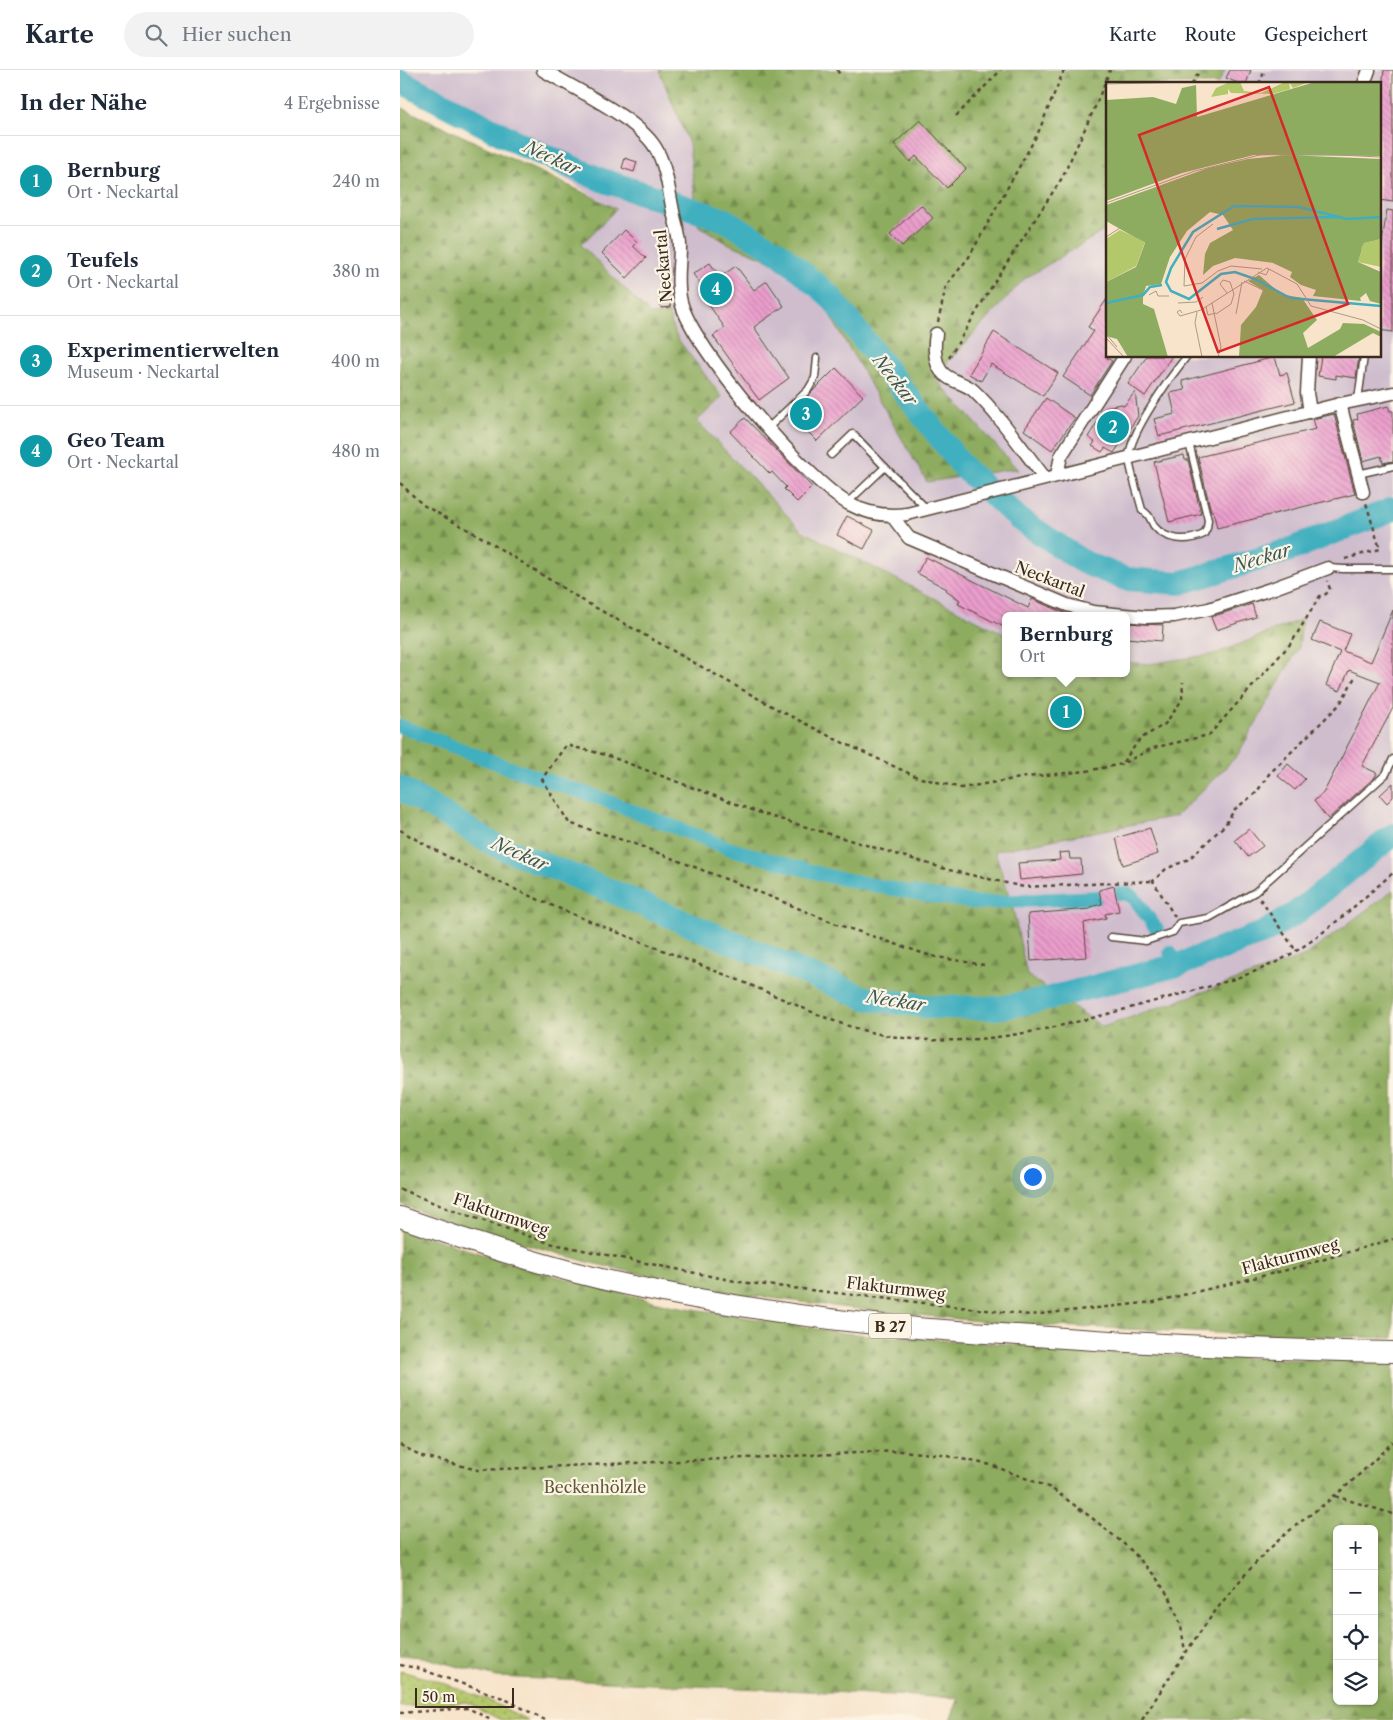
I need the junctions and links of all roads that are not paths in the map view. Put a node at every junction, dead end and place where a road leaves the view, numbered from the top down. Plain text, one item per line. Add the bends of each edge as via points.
1 (544, 70) edge
2 (1369, 70) edge
3 (1365, 82) edge
4 (936, 334) road end
5 (817, 358) dead end
6 (1124, 358) edge
7 (1186, 358) edge
8 (1309, 358) edge
9 (1364, 358) edge
10 (1393, 393) edge
11 (1358, 400) junction
12 (1340, 404) junction
13 (1310, 412) junction
14 (768, 428) junction
15 (1189, 443) junction
16 (830, 455) dead end
17 (1129, 458) junction
18 (1393, 466) edge
19 (885, 467) junction
20 (1358, 474) junction
21 (1051, 477) junction
22 (1363, 492) road end
23 (848, 503) junction
24 (927, 509) junction
25 (892, 516) junction
26 (1325, 569) joint
27 (1393, 569) edge
28 (1093, 612) edge
29 (1130, 615) edge
30 (1393, 759) edge
31 (1111, 937) dead end
32 (400, 1217) edge
33 (1393, 1352) edge

1 - 14 street, Neckartal via 596,100 631,124 655,146 662,160 680,243 678,285 686,317 724,375
2 - 3 street
4 - 21 street via 934,344 941,372 968,385 983,399
5 - 14 lane via 815,378 808,390
6 - 21 street
7 - 17 lane via 1146,416
8 - 13 street via 1306,393
9 - 11 lane
10 - 11 street, Neckartal
11 - 12 street, Neckartal
12 - 13 street, Neckartal
12 - 20 street
13 - 15 street, Neckartal
14 - 23 street, Neckartal via 806,469
15 - 17 street, Neckartal
15 - 17 lane via 1208,520 1204,534 1193,538 1179,539 1161,532 1154,525 1150,515 1142,510
16 - 19 lane via 853,434
17 - 21 street, Neckartal
18 - 20 lane
19 - 23 lane
19 - 24 lane
20 - 22 street
21 - 24 street, Neckartal
23 - 25 street, Neckartal via 874,514
24 - 25 street, Neckartal
25 - 28 street, Neckartal via 909,538 1067,605
26 - 27 lane
26 - 29 street, Neckartal via 1192,613
30 - 31 lane via 1386,774 1255,892 1209,918 1179,923 1173,932 1146,941
32 - 33 main road, B 27 via 626,1285 855,1322 1100,1340

